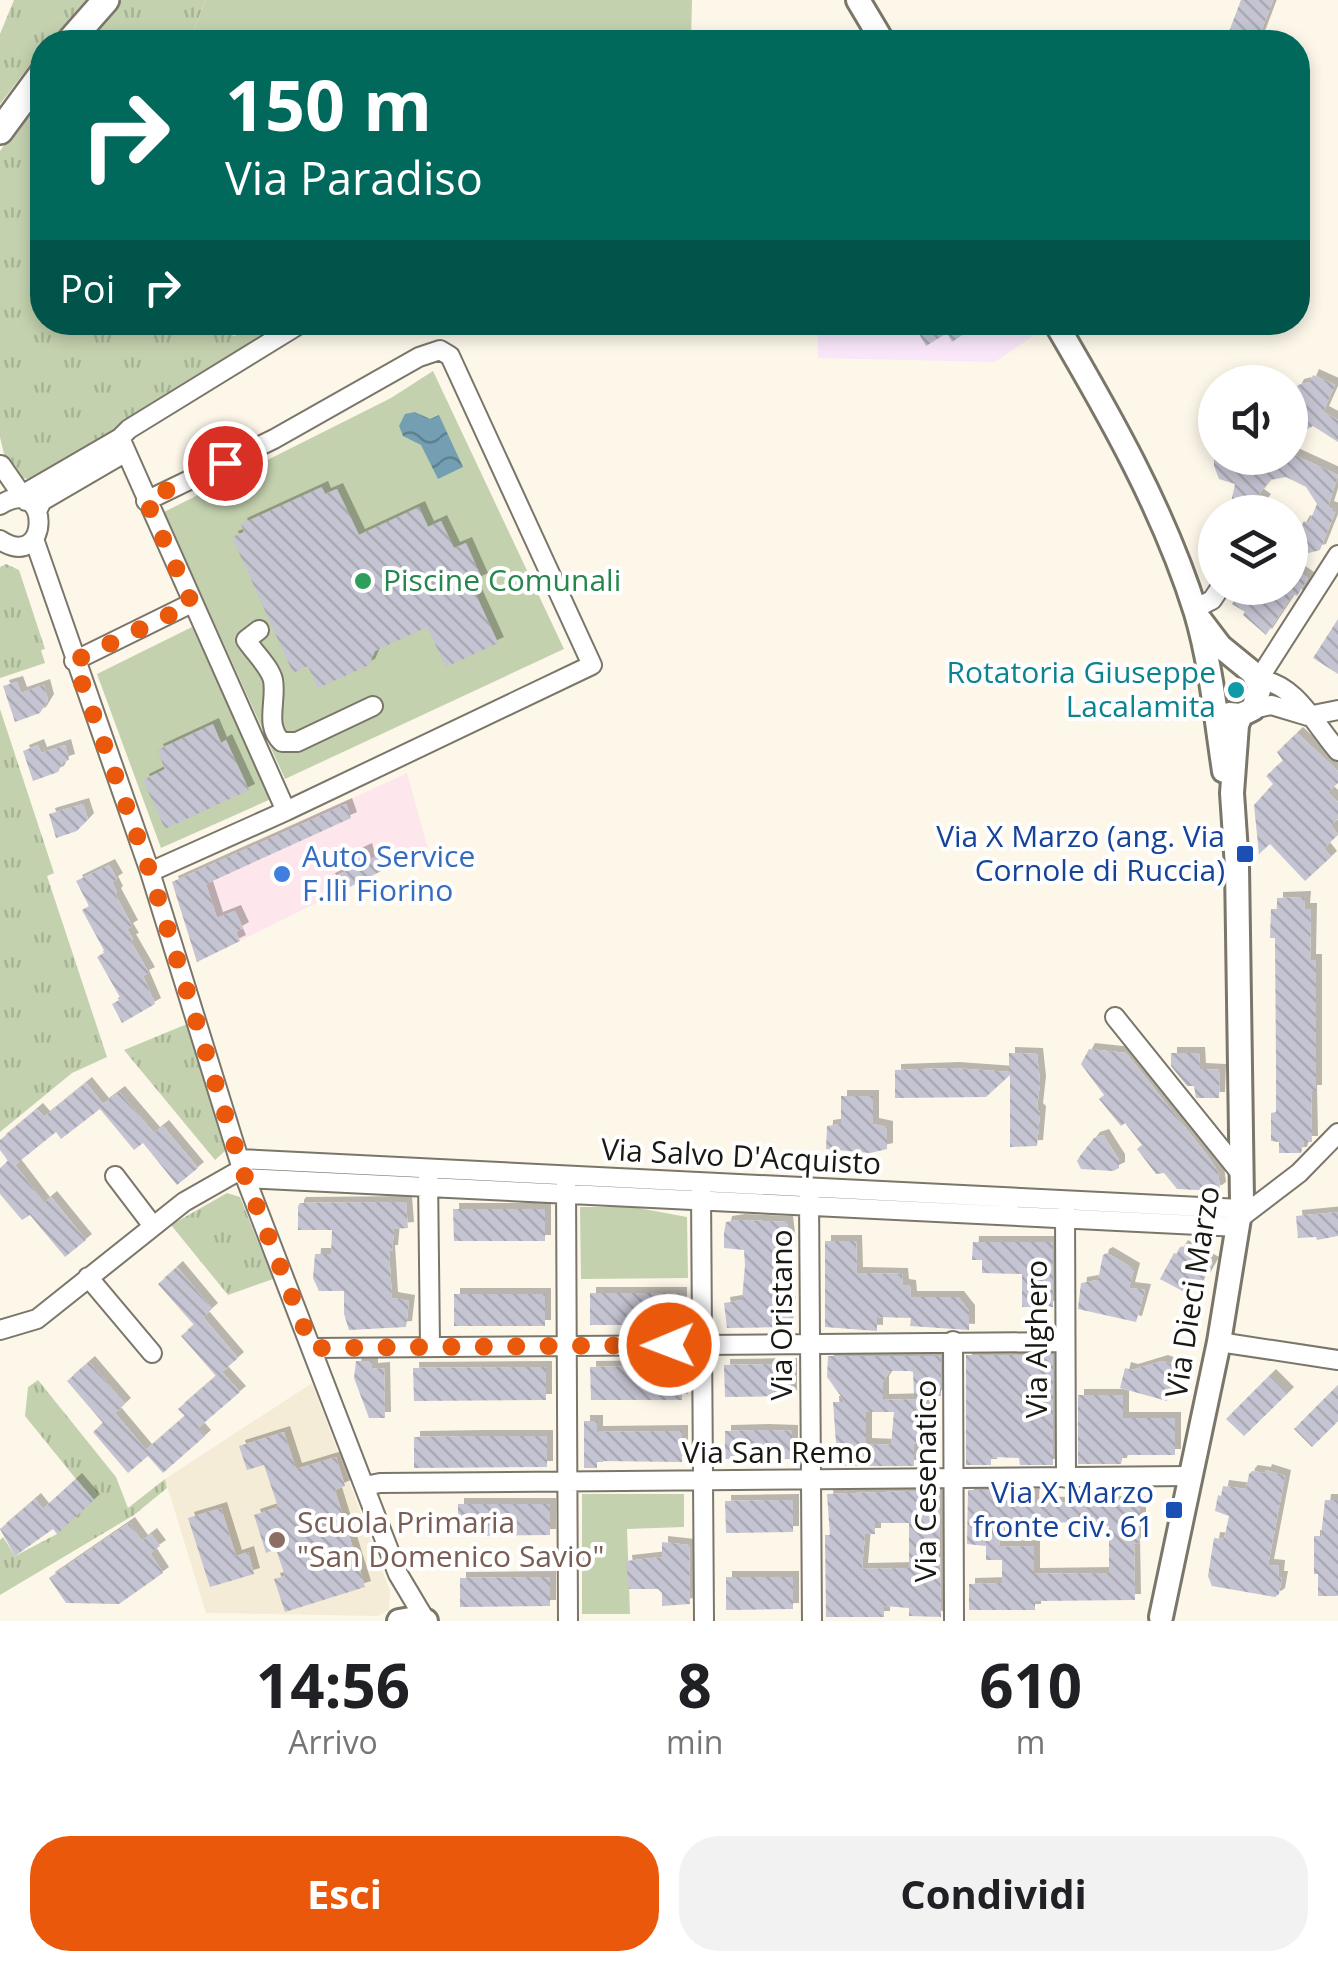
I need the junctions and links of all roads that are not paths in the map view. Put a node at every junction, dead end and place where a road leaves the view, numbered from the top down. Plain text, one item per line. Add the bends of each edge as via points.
1 (106, 0) edge
2 (858, 0) edge
3 (80, 30) edge
4 (876, 30) edge
5 (30, 90) edge
6 (0, 131) edge
7 (281, 335) edge
8 (1063, 335) edge
9 (123, 445) junction
10 (0, 463) edge
11 (146, 500) junction
12 (0, 505) edge
13 (31, 506) junction
14 (34, 540) junction
15 (3, 546) edge
16 (1338, 555) edge
17 (192, 604) junction
18 (1205, 605) edge
19 (1195, 612) junction
20 (259, 630) dead end
21 (74, 661) junction
22 (1250, 673) junction
23 (1213, 695) junction
24 (373, 706) dead end
25 (1338, 710) edge
26 (1247, 712) junction
27 (1322, 724) edge
28 (1338, 751) edge
29 (1232, 793) junction
30 (286, 811) junction
31 (150, 872) junction
32 (1115, 1017) dead end
33 (1338, 1133) edge
34 (242, 1168) junction
35 (115, 1176) dead end
36 (1242, 1176) junction
37 (428, 1178) junction
38 (566, 1184) junction
39 (702, 1191) junction
40 (809, 1197) junction
41 (1065, 1209) junction
42 (1240, 1218) junction
43 (153, 1226) junction
44 (88, 1277) junction
45 (0, 1330) edge
46 (954, 1341) junction
47 (1065, 1342) junction
48 (1219, 1342) junction
49 (810, 1343) junction
50 (702, 1344) junction
51 (430, 1346) junction
52 (568, 1347) junction
53 (312, 1348) junction
54 (152, 1353) dead end
55 (1338, 1360) edge
56 (1190, 1476) junction
57 (1066, 1478) junction
58 (811, 1479) junction
59 (703, 1480) junction
60 (952, 1480) junction
61 (568, 1483) junction
62 (365, 1486) junction
63 (398, 1574) junction
64 (400, 1620) edge
65 (1159, 1620) edge
66 (426, 1621) edge
67 (568, 1621) edge
68 (704, 1621) edge
69 (812, 1621) edge
70 (954, 1621) edge

1 - 3 highway
2 - 4 main road
5 - 6 highway
7 - 9 street via 129,429
8 - 19 main road, Via Dieci Marzo via 1144,487
9 - 11 street
9 - 13 street via 28,492
10 - 12 street
10 - 13 street
11 - 17 street
11 - 30 street via 440,350 450,356 592,664
12 - 13 street via 13,499
13 - 14 street via 40,526
14 - 15 street
14 - 21 street
16 - 22 street
17 - 21 street
17 - 30 street
18 - 19 street
19 - 22 main road
19 - 23 main road, Via Dieci Marzo
20 - 24 street via 246,640 271,674 272,720 282,742 298,742
21 - 31 street
22 - 23 main road via 1227,668 1215,679
22 - 26 main road via 1259,696
22 - 27 street via 1285,689
23 - 26 main road via 1226,713
23 - 29 main road, Via Dieci Marzo
25 - 27 street
26 - 27 street via 1271,705
26 - 29 main road, Via Dieci Marzo via 1237,725
27 - 28 street
29 - 36 main road, Via Dieci Marzo
30 - 31 street
31 - 34 street
32 - 36 street
33 - 42 street
34 - 37 street, Via Salvo D'Acquisto
34 - 43 street
34 - 53 street
35 - 43 street
36 - 42 main road, Via Dieci Marzo
37 - 38 street, Via Salvo D'Acquisto
37 - 51 street
38 - 39 street, Via Salvo D'Acquisto
38 - 52 street
39 - 40 street, Via Salvo D'Acquisto
39 - 50 street
40 - 41 street, Via Salvo D'Acquisto
40 - 49 street, Via Oristano
41 - 42 street, Via Salvo D'Acquisto
41 - 47 street, Via Alghero
42 - 48 main road, Via Dieci Marzo
43 - 44 street
44 - 45 street via 36,1319
44 - 54 street
46 - 47 street
46 - 49 street
46 - 60 street, Via Cesenatico
47 - 57 street, Via Alghero
48 - 55 street
48 - 56 main road, Via Dieci Marzo
49 - 50 street
49 - 58 street, Via Oristano
50 - 52 street
50 - 59 street
51 - 52 street
51 - 53 street
52 - 61 street
53 - 62 street
56 - 57 street, Via San Remo
56 - 65 main road, Via Dieci Marzo
57 - 60 street, Via San Remo
58 - 59 street, Via San Remo
58 - 60 street, Via San Remo
58 - 69 street, Via Oristano
59 - 61 street, Via San Remo
59 - 68 street
60 - 70 street, Via Cesenatico
61 - 62 street, Via San Remo
61 - 67 street
62 - 63 street
63 - 64 street
63 - 66 street
64 - 66 main road

